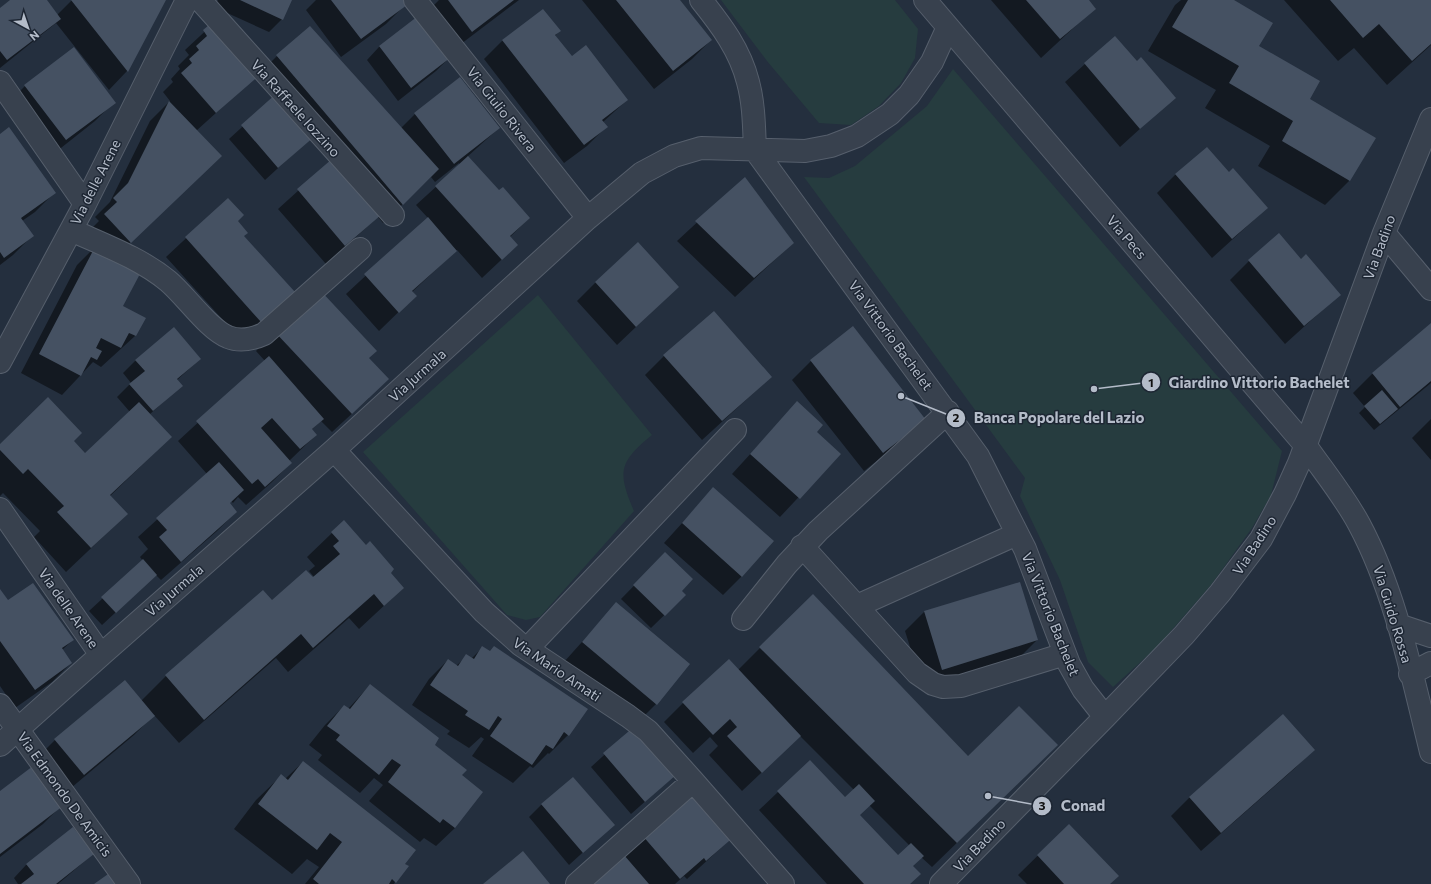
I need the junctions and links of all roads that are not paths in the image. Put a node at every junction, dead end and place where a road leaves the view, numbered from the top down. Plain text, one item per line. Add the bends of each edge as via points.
1 (187, 0) edge
2 (200, 0) edge
3 (415, 0) edge
4 (701, 0) edge
5 (925, 0) edge
6 (948, 28) junction
7 (0, 82) edge
8 (1431, 119) edge
9 (756, 150) junction
10 (85, 204) junction
11 (393, 215) dead end
12 (588, 218) junction
13 (71, 230) junction
14 (1384, 233) junction
15 (360, 249) dead end
16 (1431, 289) edge
17 (0, 362) edge
18 (948, 412) junction
19 (735, 430) dead end
20 (1306, 446) junction
21 (334, 450) junction
22 (0, 509) edge
23 (1017, 534) junction
24 (802, 546) junction
25 (857, 606) junction
26 (743, 619) dead end
27 (1398, 625) junction
28 (1431, 636) edge
29 (527, 649) junction
30 (101, 654) junction
31 (1065, 654) junction
32 (1431, 663) edge
33 (1410, 674) junction
34 (1425, 699) edge
35 (0, 705) edge
36 (1105, 717) junction
37 (18, 729) junction
38 (0, 745) edge
39 (1431, 752) edge
40 (694, 781) junction
41 (130, 884) edge
42 (577, 884) edge
43 (783, 884) edge
44 (941, 884) edge

1 - 10 street, Via delle Arene
2 - 11 street, Via Raffaele Iozzino
3 - 12 street, Via Giulio Rivera
4 - 9 street via 726,33 746,74 751,95
5 - 6 street, Via Pecs
6 - 9 street via 918,84 900,105 869,129 848,140 817,149
6 - 20 street, Via Pecs
7 - 10 street
8 - 14 street, Via Badino
9 - 12 street, Via Jurmala via 701,148 674,156 642,173
9 - 18 street, Via Vittorio Bachelet
10 - 13 street, Via delle Arene
12 - 21 street, Via Jurmala
13 - 15 street via 158,273 221,334 234,339 252,339 264,334
13 - 17 street, Via delle Arene
14 - 16 street
14 - 20 street, Via Badino
18 - 23 street, Via Vittorio Bachelet via 984,466
18 - 24 street
19 - 29 street
20 - 27 street, Via Guido Rossa via 1359,523 1383,577
20 - 36 street, Via Badino via 1273,517 1242,566 1184,635
21 - 29 street, Via Mario Amati via 484,612 505,633
21 - 30 street, Via Jurmala
22 - 30 street, Via delle Arene
23 - 25 street
23 - 31 street, Via Vittorio Bachelet
24 - 25 street
24 - 26 street
25 - 31 street via 918,673 933,684 943,687 961,686
27 - 28 street
27 - 33 street, Via Guido Rossa
29 - 40 street, Via Mario Amati via 640,725
30 - 37 street, Via delle Arene
31 - 36 street, Via Vittorio Bachelet via 1083,689
32 - 33 street
33 - 34 street, Via Guido Rossa
34 - 39 street, Via Guido Rossa
35 - 37 street, Via Edmondo De Amicis
36 - 44 street, Via Badino
37 - 38 street, Via delle Arene
37 - 41 street, Via Edmondo De Amicis
40 - 42 street
40 - 43 street, Via Mario Amati

